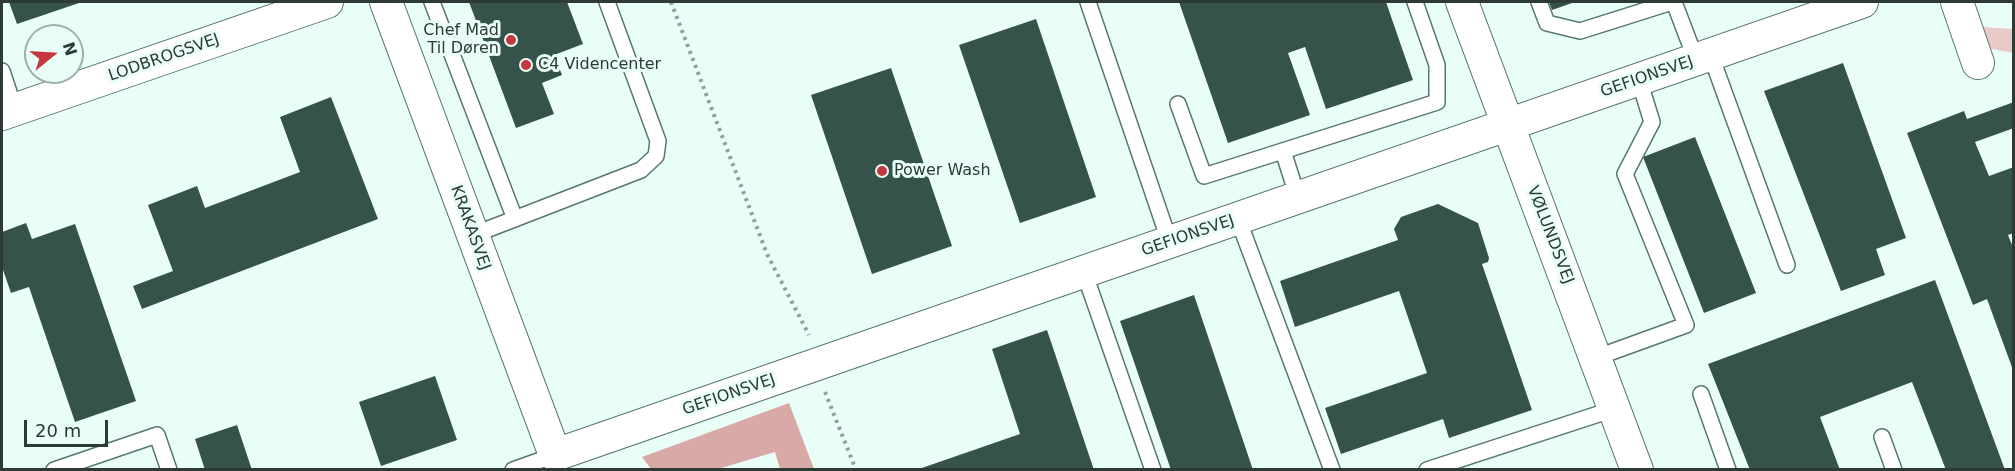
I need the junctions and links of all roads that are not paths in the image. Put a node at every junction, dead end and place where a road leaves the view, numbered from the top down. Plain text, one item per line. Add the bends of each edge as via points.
1 (327, 2) edge
2 (386, 2) edge
3 (432, 2) edge
4 (607, 2) edge
5 (1088, 2) edge
6 (1415, 2) edge
7 (1462, 2) edge
8 (1539, 2) edge
9 (1673, 2) edge
10 (1957, 2) edge
11 (1844, 4) edge
12 (1703, 58) junction
13 (1978, 63) dead end
14 (2, 70) edge
15 (1639, 80) junction
16 (1178, 104) dead end
17 (8, 112) edge
18 (1508, 126) junction
19 (1283, 151) junction
20 (1298, 198) junction
21 (515, 219) junction
22 (1238, 219) junction
23 (473, 235) junction
24 (1170, 243) junction
25 (1787, 265) dead end
26 (1084, 272) junction
27 (1595, 358) junction
28 (1701, 394) dead end
29 (1614, 409) junction
30 (1882, 437) dead end
31 (555, 455) junction
32 (54, 470) edge
33 (169, 470) edge
34 (513, 470) edge
35 (1153, 470) edge
36 (1332, 470) edge
37 (1427, 470) edge
38 (1637, 470) edge
39 (1728, 470) edge
40 (1894, 470) edge

1 - 17 street, LODBROGSVEJ
2 - 23 street, KRAKASVEJ
3 - 21 lane
4 - 21 lane via 658,141 656,156 641,170
5 - 24 lane
6 - 19 lane via 1437,65 1437,102
7 - 18 street, VØLUNDSVEJ
8 - 9 lane via 1547,23 1580,31
9 - 12 lane
10 - 13 street
11 - 12 street, GEFIONSVEJ
12 - 15 street, GEFIONSVEJ
12 - 25 lane
14 - 17 lane
15 - 18 street, GEFIONSVEJ
15 - 27 lane via 1652,122 1625,174 1686,325
16 - 19 lane via 1204,176
18 - 20 street, GEFIONSVEJ
18 - 27 street, VØLUNDSVEJ
19 - 20 lane
20 - 22 street, GEFIONSVEJ
21 - 23 lane
22 - 24 street, GEFIONSVEJ
22 - 36 lane
23 - 31 street, KRAKASVEJ
24 - 26 street, GEFIONSVEJ
26 - 31 street, GEFIONSVEJ
26 - 35 lane
27 - 29 street, VØLUNDSVEJ
28 - 39 lane
29 - 37 lane
29 - 38 street, VØLUNDSVEJ
30 - 40 lane
31 - 34 lane, GEFIONSVEJ
32 - 33 lane via 157,435

